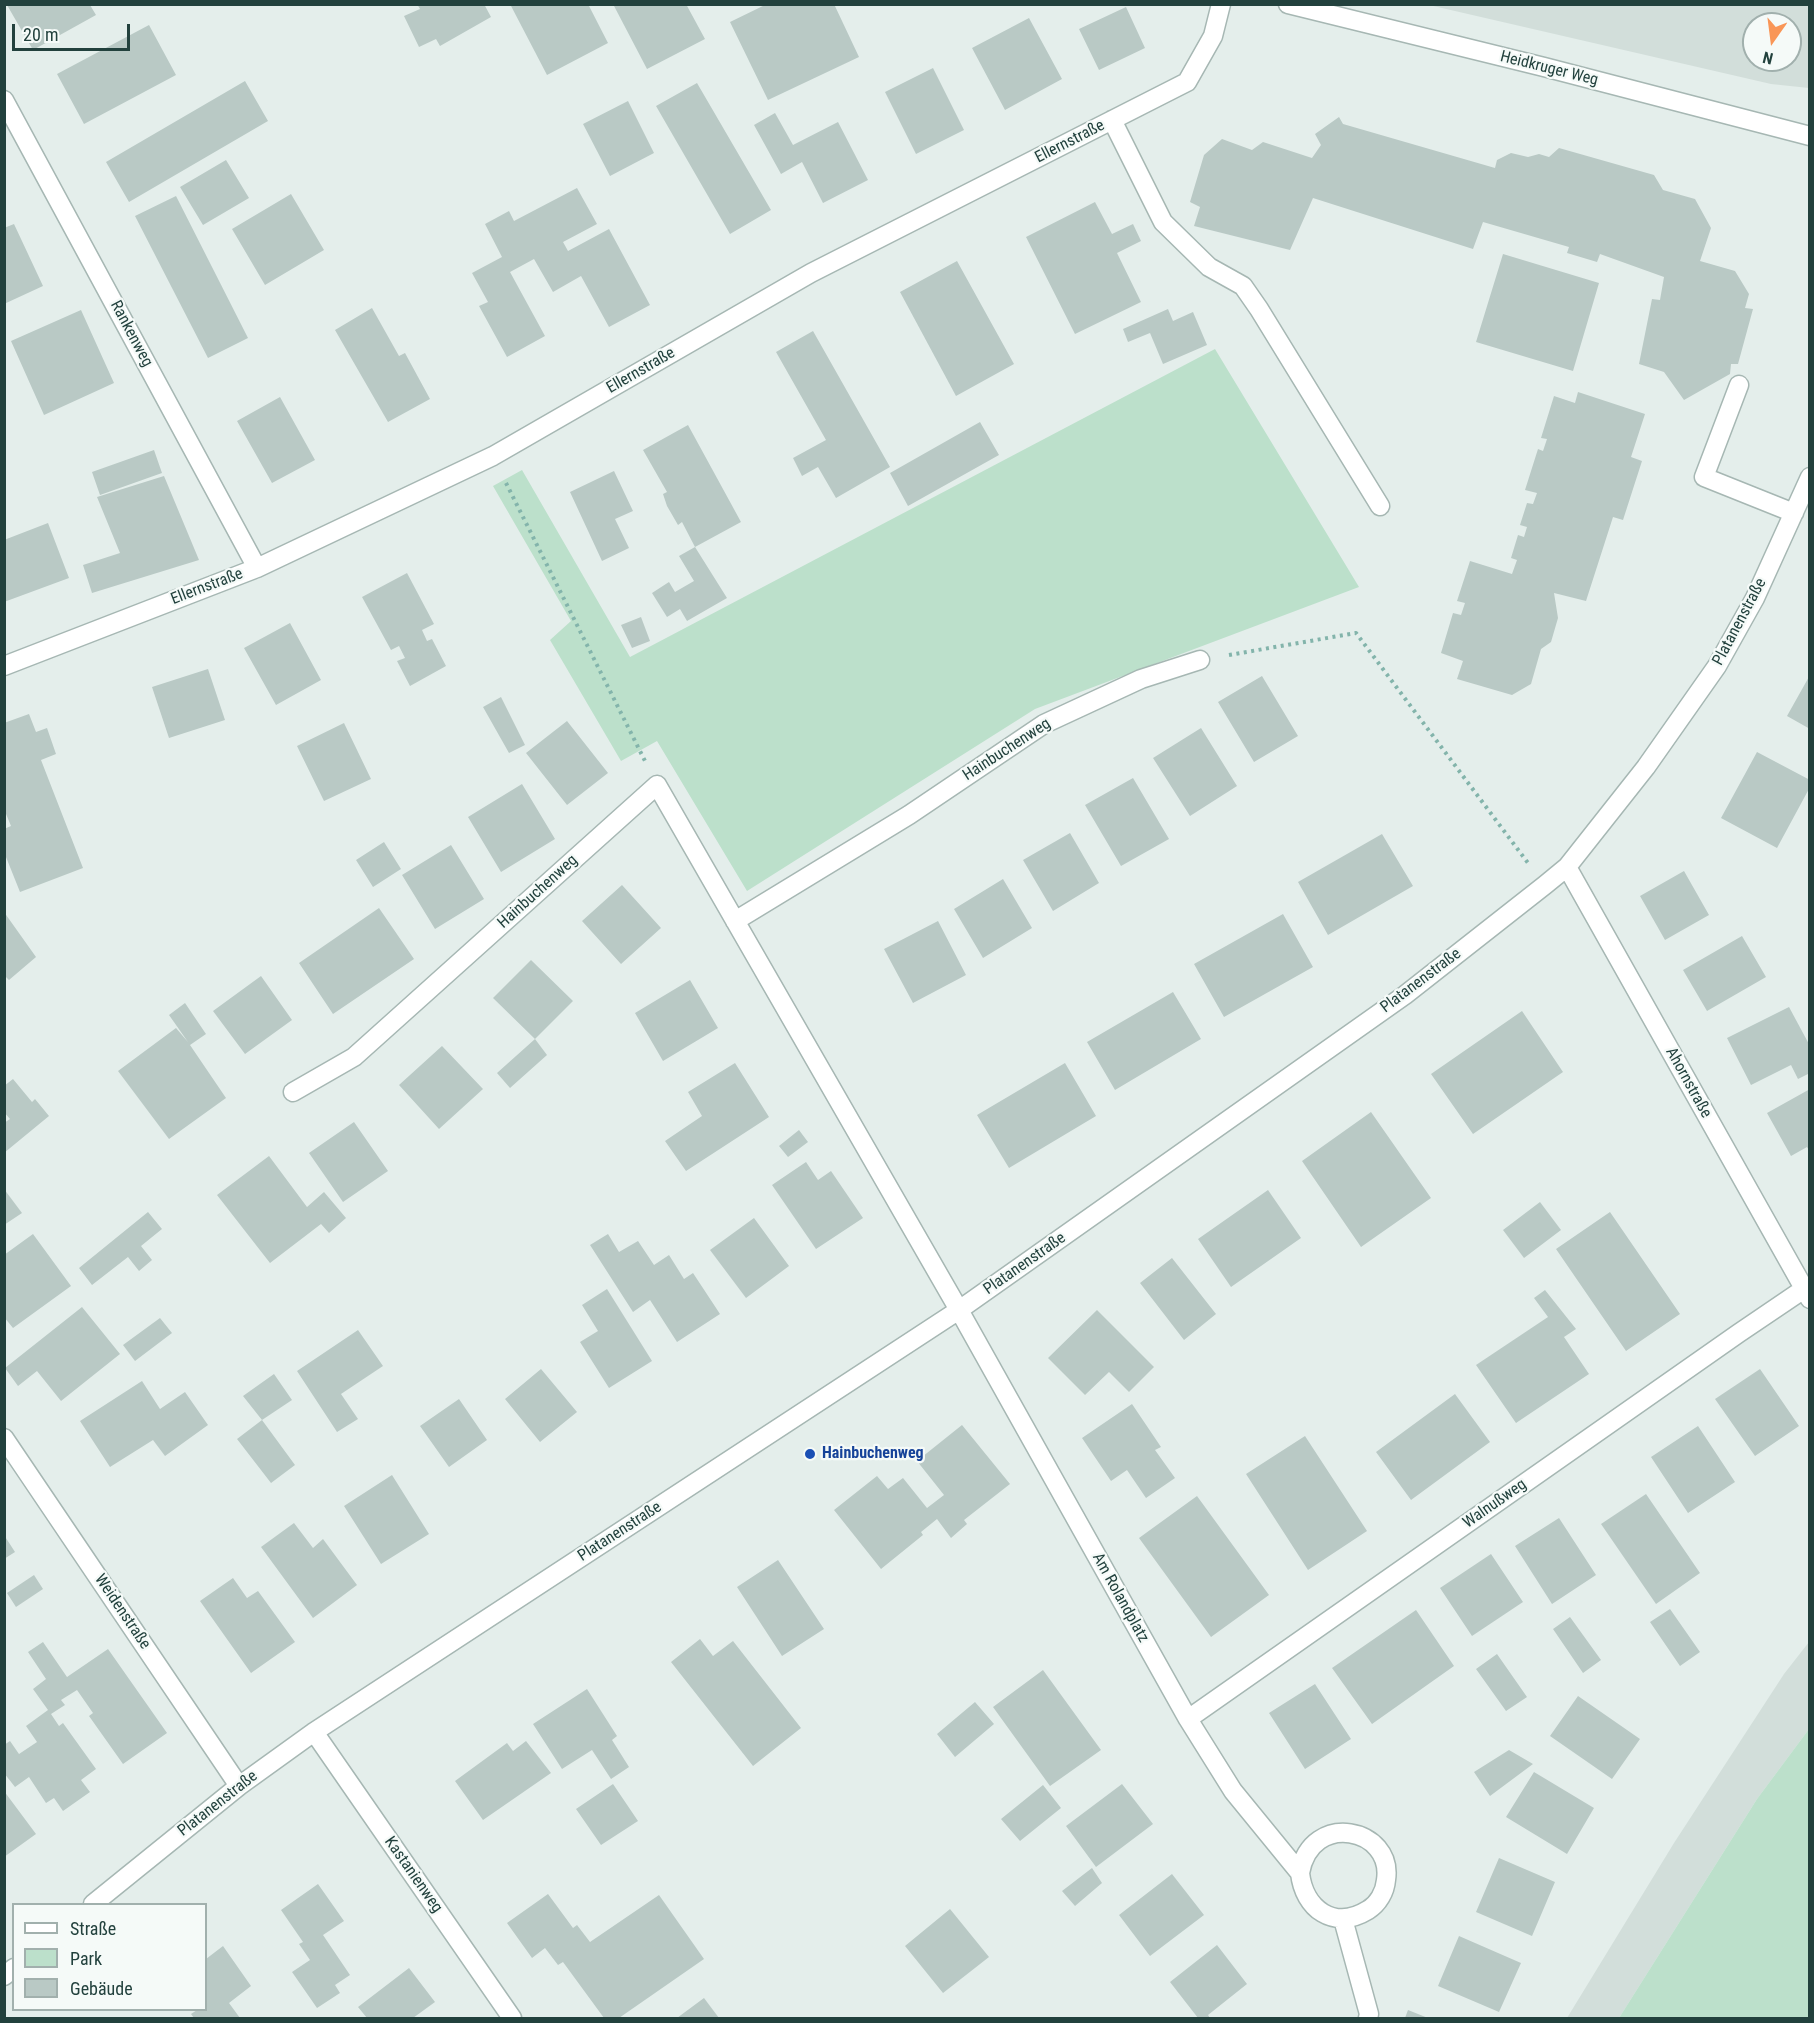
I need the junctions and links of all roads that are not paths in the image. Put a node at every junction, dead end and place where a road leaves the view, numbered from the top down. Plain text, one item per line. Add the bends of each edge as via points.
1 (1221, 4) edge
2 (1288, 4) edge
3 (4, 100) edge
4 (1112, 120) junction
5 (1809, 136) edge
6 (1740, 385) dead end
7 (1808, 484) edge
8 (1380, 506) dead end
9 (1794, 513) junction
10 (257, 568) junction
11 (1200, 660) road end
12 (4, 666) edge
13 (1567, 867) junction
14 (735, 921) junction
15 (293, 1092) dead end
16 (1807, 1294) edge
17 (959, 1310) junction
18 (4, 1438) edge
19 (1188, 1719) junction
20 (314, 1732) junction
21 (239, 1786) junction
22 (1300, 1873) junction
23 (95, 1903) edge
24 (1343, 1919) junction
25 (512, 2019) edge
26 (1368, 2019) edge

1 - 4 street, Ellernstraße via 1213,36 1187,82
2 - 5 street, Heidkruger Weg
3 - 10 street, Rankenweg
4 - 8 street via 1163,222 1209,267 1243,286
4 - 10 street, Ellernstraße via 811,273 493,456
6 - 9 street via 1704,477
7 - 9 street, Platanenstraße
9 - 13 street, Platanenstraße via 1755,598 1717,666 1646,767
10 - 12 street, Ellernstraße
11 - 14 street, Hainbuchenweg via 1141,678 1044,724 909,815
13 - 16 street, Ahornstraße
13 - 17 street, Platanenstraße via 1405,995
14 - 15 street, Hainbuchenweg via 657,785 354,1057
14 - 17 street
16 - 19 street, Walnußweg via 1720,1346
17 - 19 street, Am Rolandplatz
17 - 20 street, Platanenstraße
18 - 21 street, Weidenstraße
19 - 22 street, Am Rolandplatz via 1233,1791
20 - 21 street, Platanenstraße
20 - 25 street, Kastanienweg
21 - 23 street, Platanenstraße
22 - 24 street, Am Rolandplatz via 1302,1888 1312,1905 1324,1914
22 - 24 street via 1310,1848 1331,1834 1355,1834 1378,1849 1385,1862 1385,1889 1374,1906 1358,1916
24 - 26 street

